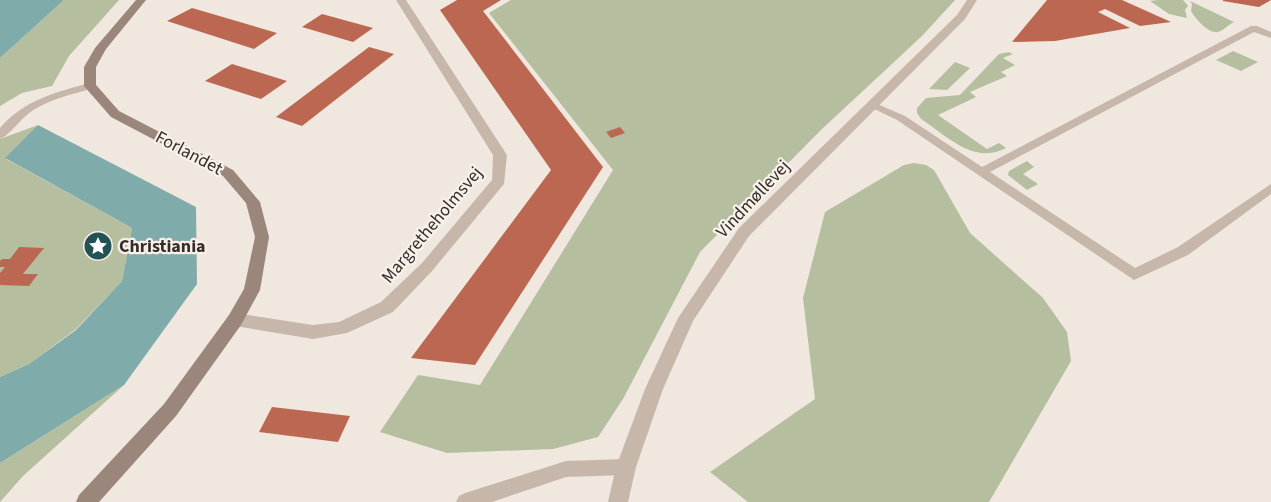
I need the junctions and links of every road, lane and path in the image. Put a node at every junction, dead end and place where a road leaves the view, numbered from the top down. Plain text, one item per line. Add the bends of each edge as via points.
1 (141, 0) edge
2 (400, 0) edge
3 (972, 0) edge
4 (1271, 35) edge
5 (90, 86) junction
6 (871, 105) junction
7 (0, 135) edge
8 (983, 171) junction
9 (1271, 188) edge
10 (235, 320) junction
11 (626, 467) junction
12 (86, 502) edge
13 (465, 502) edge
14 (618, 502) edge

1 - 5 street via 100,48 90,67
2 - 10 street, Margretheholmsvej via 500,155 499,181 427,267 387,307 341,328 313,332
3 - 6 street, Vindmøllevej via 961,17
4 - 8 lane via 1254,28
5 - 7 lane via 24,108
5 - 10 street, Forlandet via 115,114 228,173 253,202 262,237 252,290
6 - 8 lane via 901,118
6 - 11 street, Vindmøllevej via 731,249 686,318 654,389
8 - 9 lane via 1134,275 1183,250
10 - 12 street, Forlandet via 170,410
11 - 13 lane via 566,469
11 - 14 street, Vindmøllevej

